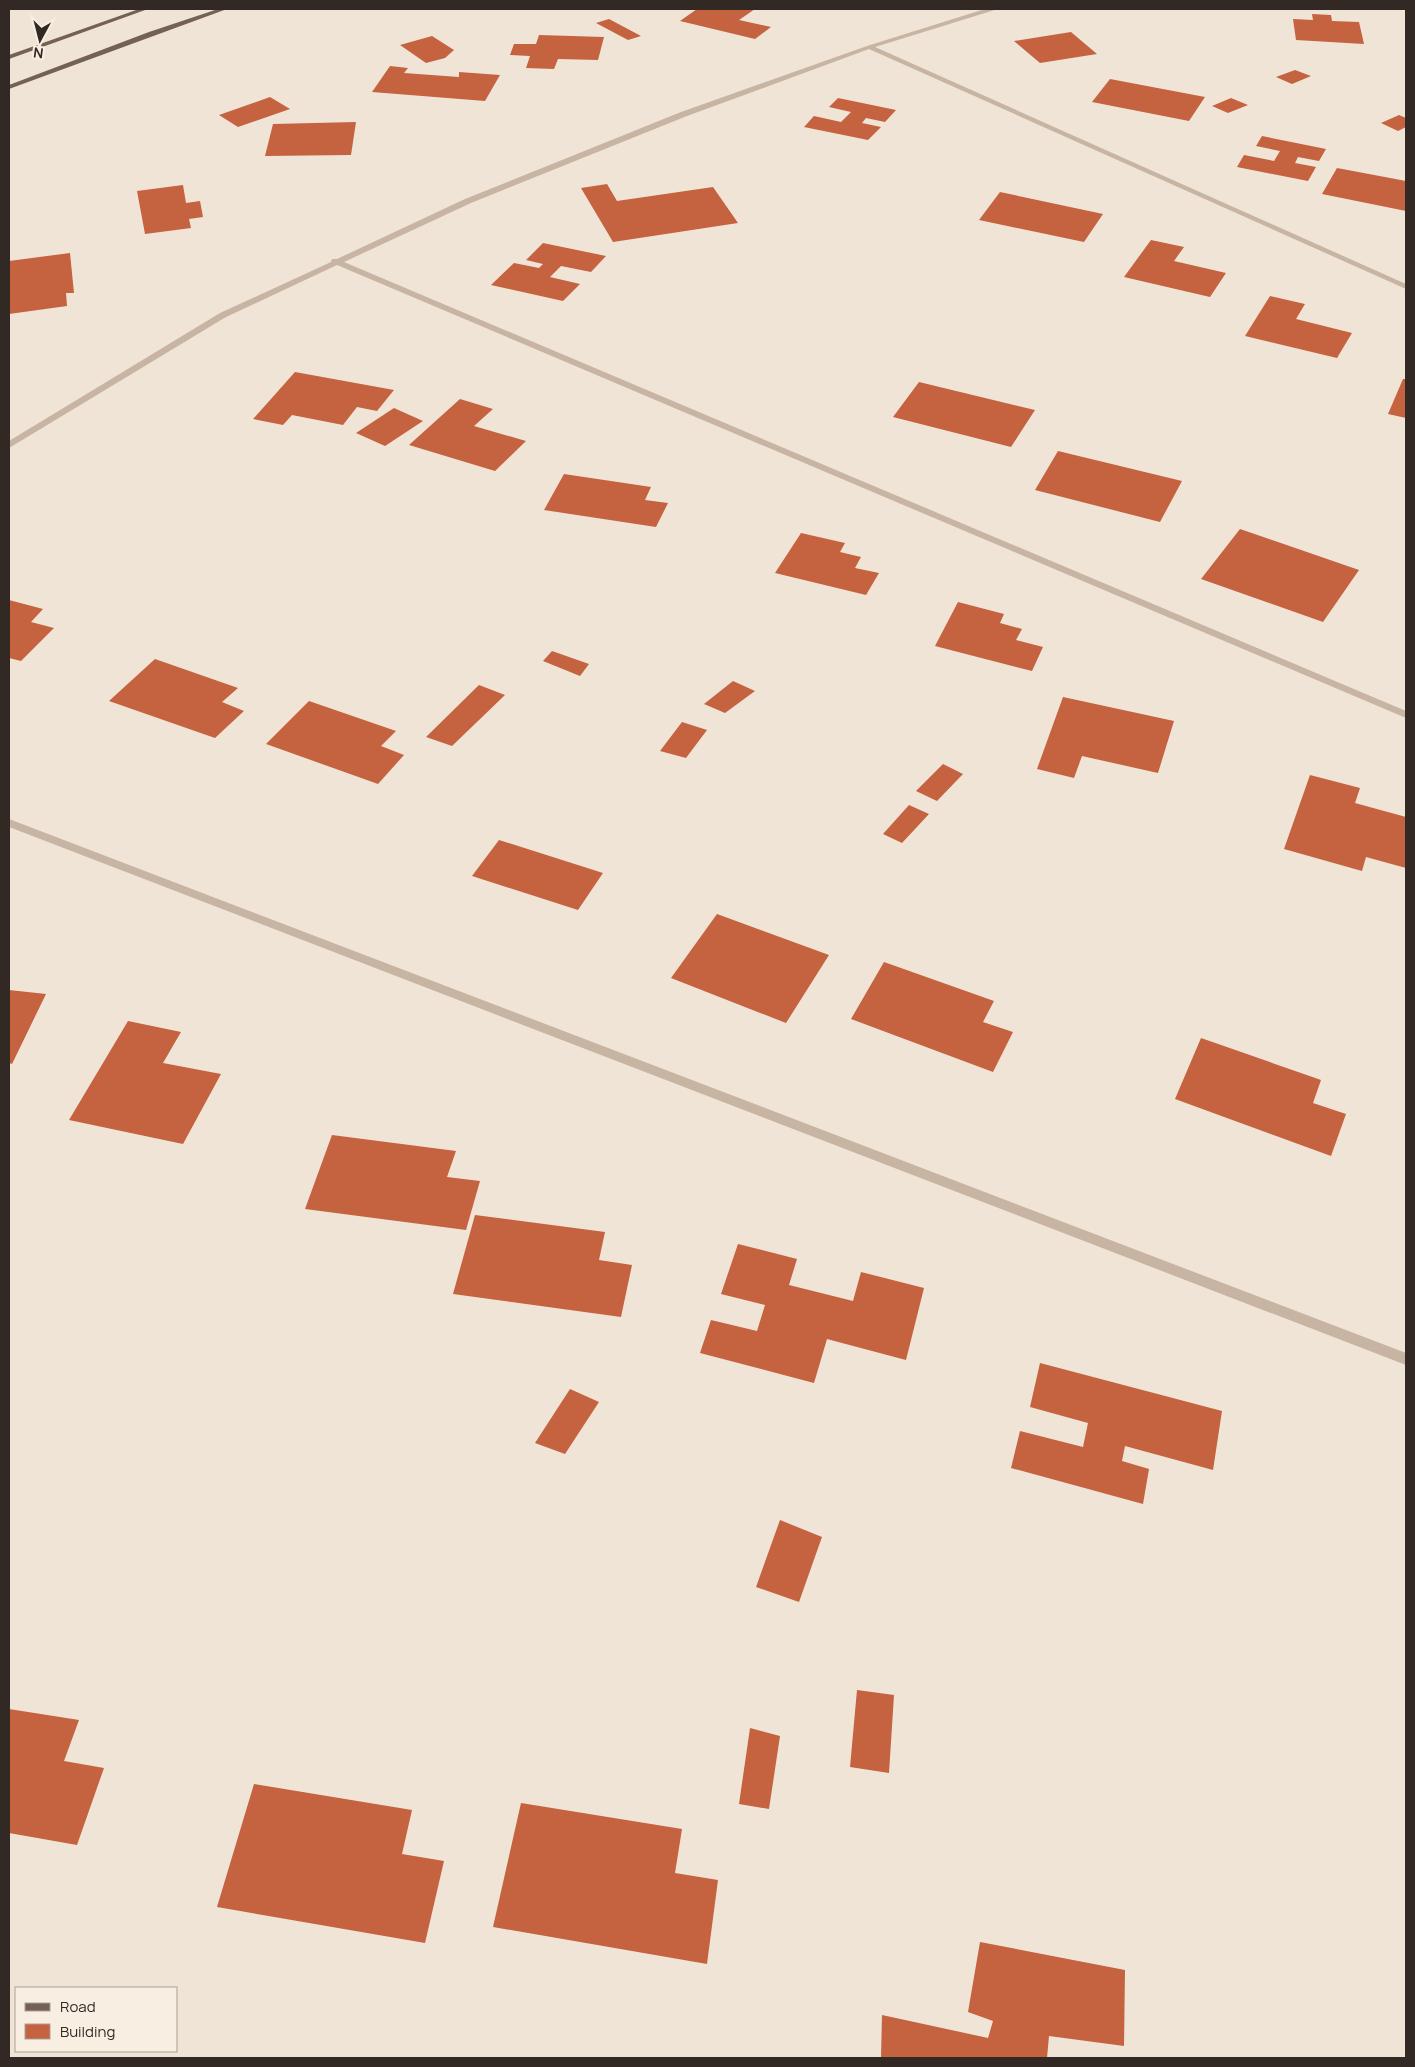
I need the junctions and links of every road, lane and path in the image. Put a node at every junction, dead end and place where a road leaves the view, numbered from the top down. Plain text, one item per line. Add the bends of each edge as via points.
1 (145, 9) edge
2 (224, 9) edge
3 (995, 9) edge
4 (870, 47) junction
5 (9, 57) edge
6 (9, 87) edge
7 (334, 261) junction
8 (1406, 287) edge
9 (9, 445) edge
10 (1406, 715) edge
11 (9, 823) edge
12 (1406, 1359) edge

1 - 5 main road
2 - 6 main road
3 - 4 street
4 - 7 street via 666,121 468,201
4 - 8 street
7 - 9 street via 223,315
7 - 10 street
11 - 12 street

